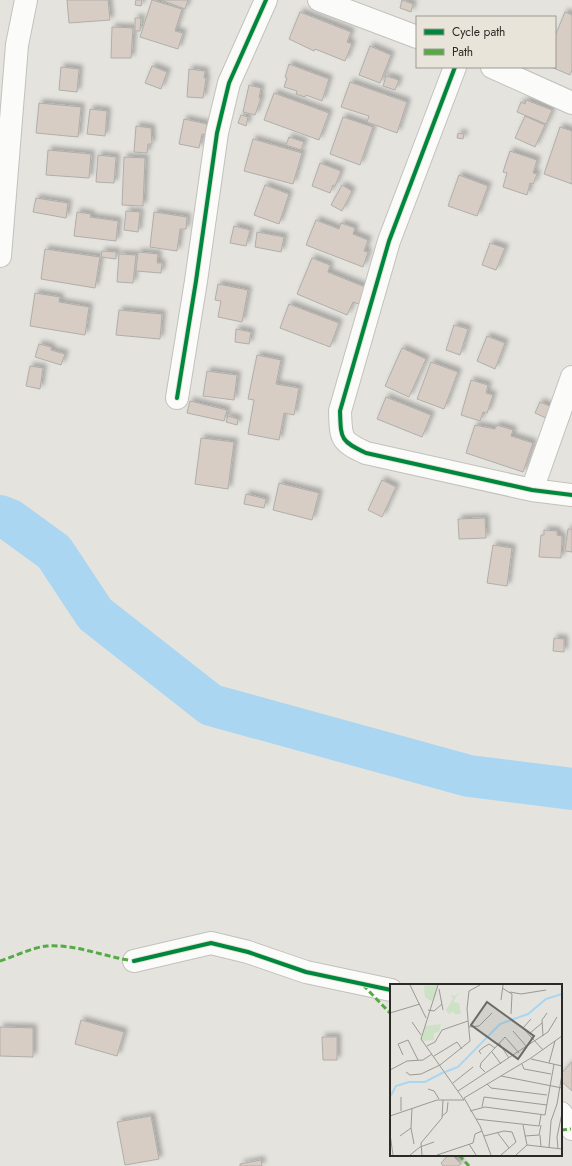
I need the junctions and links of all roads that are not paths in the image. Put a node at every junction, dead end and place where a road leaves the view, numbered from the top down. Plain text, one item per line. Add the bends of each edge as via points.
1 (26, 0) edge
2 (266, 0) edge
3 (318, 0) edge
4 (416, 37) edge
5 (456, 68) edge
6 (494, 68) edge
7 (572, 103) edge
8 (6, 104) edge
9 (0, 256) edge
10 (572, 378) edge
11 (177, 398) dead end
12 (532, 490) junction
13 (572, 495) edge
14 (134, 961) dead end
15 (390, 990) edge
16 (562, 1114) edge
17 (572, 1129) edge

1 - 8 street
2 - 11 street via 229,83 217,133
3 - 4 street
5 - 12 street via 380,266 340,411 341,434 347,444 366,453
6 - 7 street
8 - 9 street
10 - 12 street
12 - 13 street
14 - 15 street via 211,943 248,952 306,972
16 - 17 street

